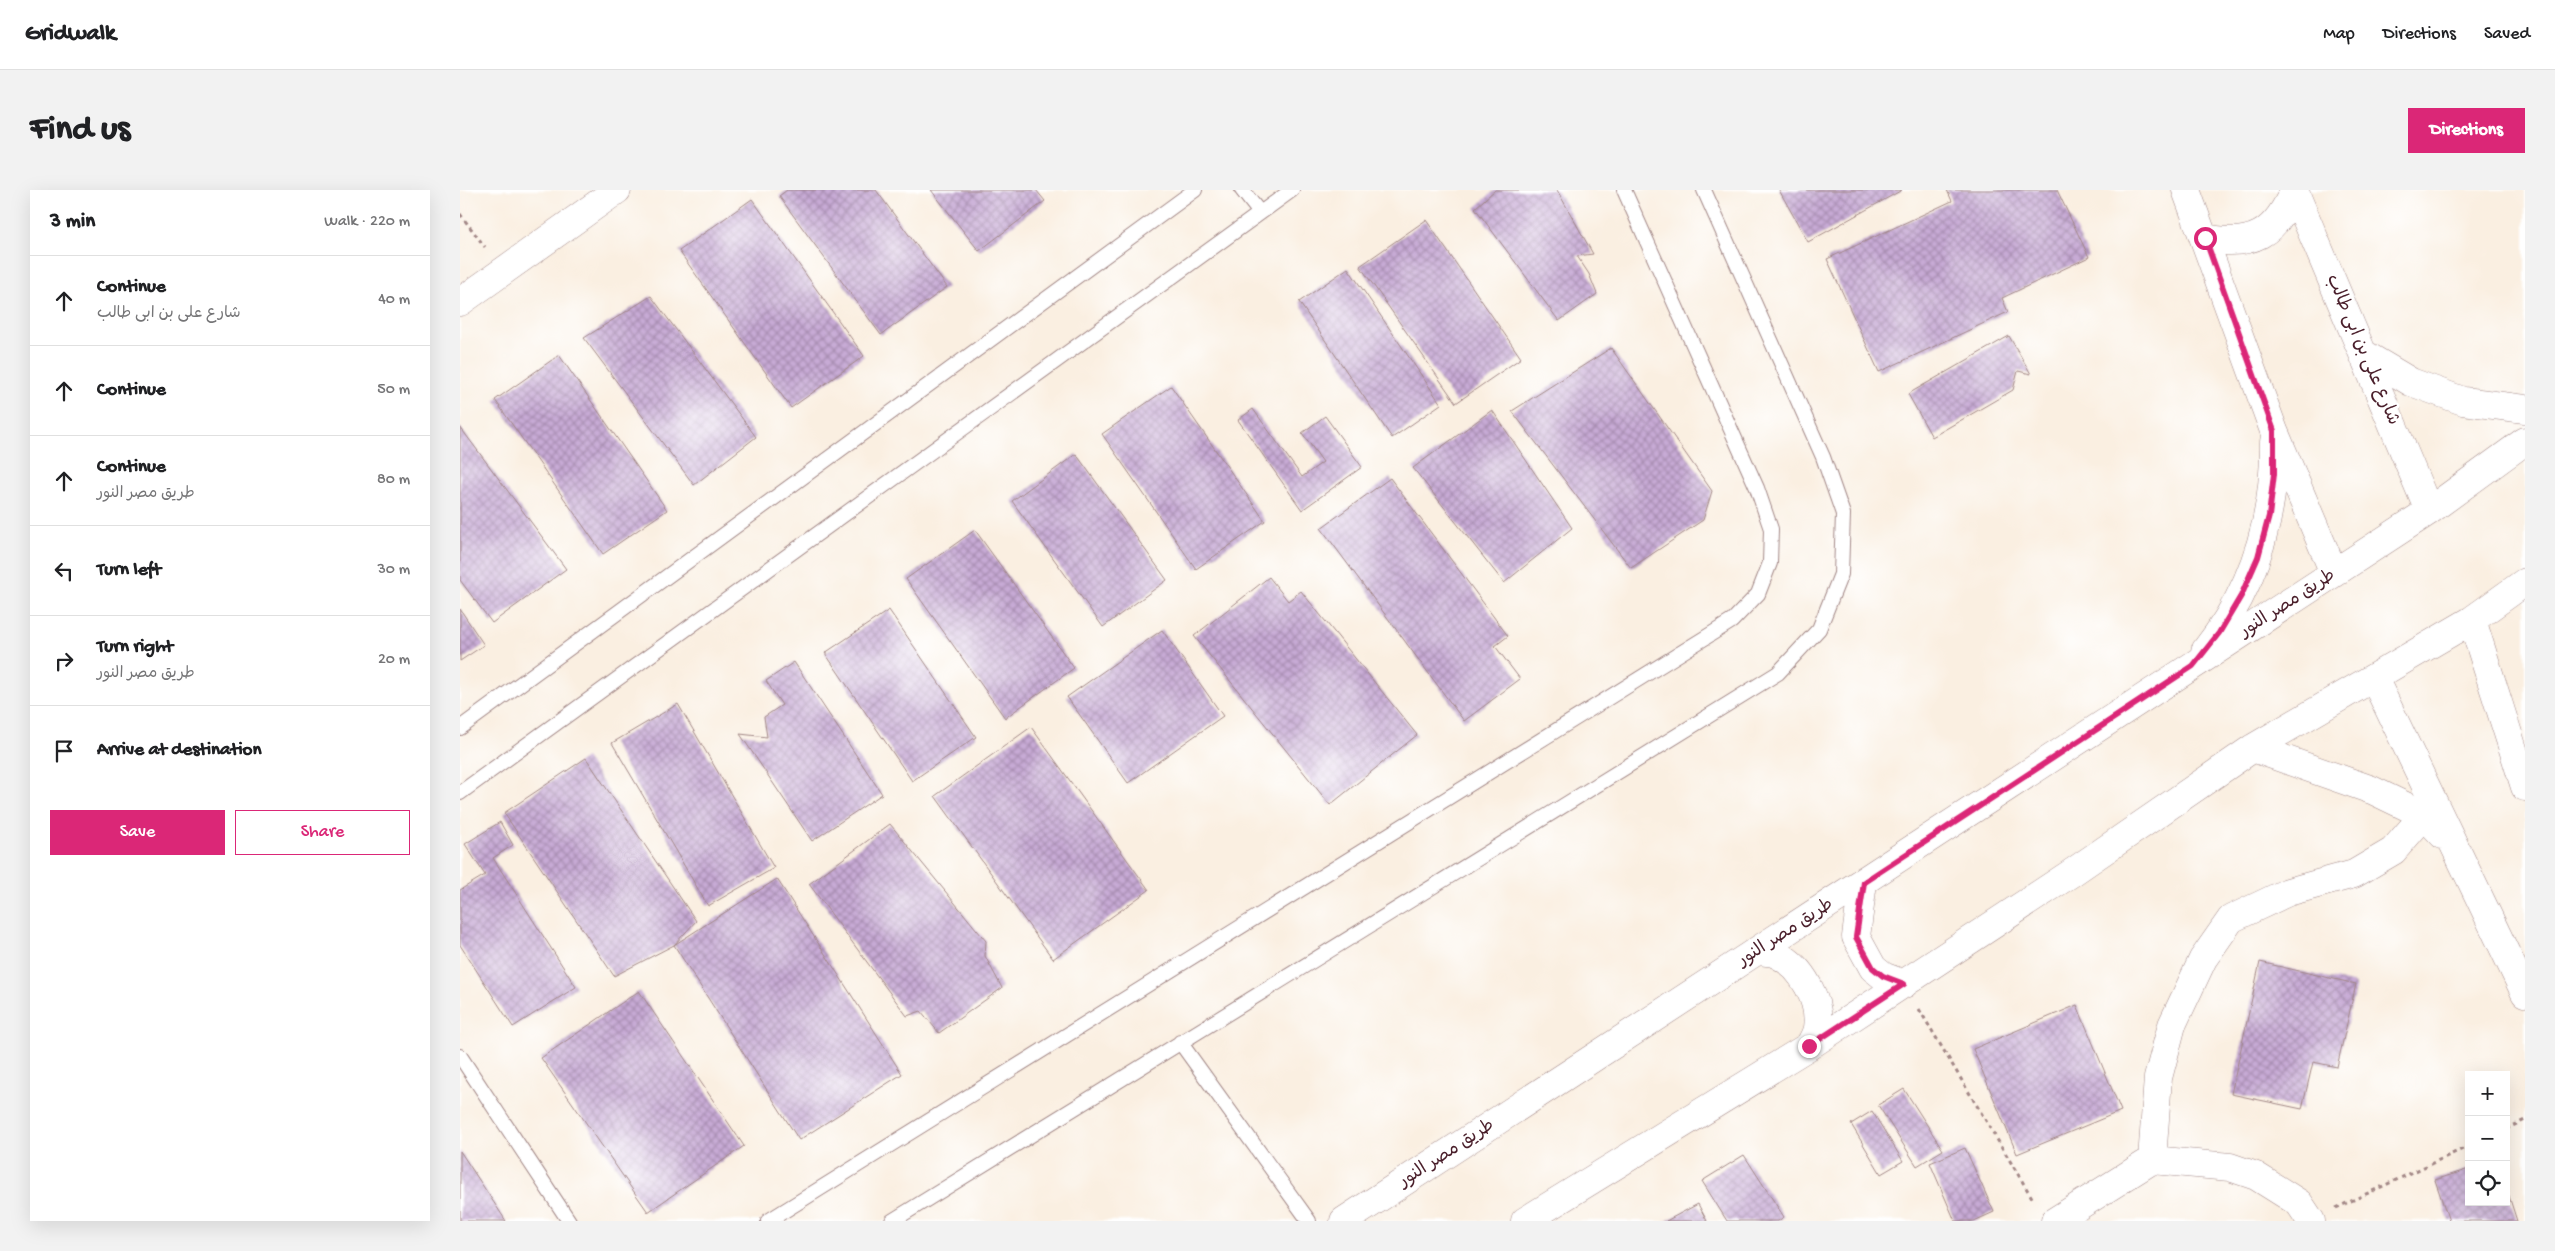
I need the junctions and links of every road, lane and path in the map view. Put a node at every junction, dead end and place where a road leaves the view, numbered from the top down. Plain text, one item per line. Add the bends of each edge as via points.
1 (617, 190) edge
2 (1195, 190) edge
3 (1242, 190) edge
4 (1292, 190) edge
5 (1624, 190) edge
6 (1704, 190) edge
7 (2186, 190) edge
8 (2294, 190) edge
9 (1260, 213) junction
10 (460, 214) edge
11 (2205, 238) junction
12 (502, 272) junction
13 (460, 302) edge
14 (2364, 354) junction
15 (2525, 409) edge
16 (2274, 431) junction
17 (2525, 441) edge
18 (2429, 511) junction
19 (2334, 573) junction
20 (2525, 582) edge
21 (2472, 620) junction
22 (2193, 666) junction
23 (2374, 678) junction
24 (460, 728) edge
25 (2253, 748) junction
26 (2525, 787) edge
27 (460, 793) edge
28 (2424, 814) junction
29 (2455, 848) junction
30 (1864, 882) junction
31 (1758, 951) junction
32 (2517, 954) edge
33 (1904, 984) junction
34 (2525, 993) edge
35 (1180, 1042) junction
36 (1809, 1046) junction
37 (460, 1056) edge
38 (2525, 1120) edge
39 (2510, 1127) edge
40 (2465, 1148) edge
41 (2152, 1160) junction
42 (2045, 1213) edge
43 (569, 1221) edge
44 (768, 1221) edge
45 (892, 1221) edge
46 (1309, 1221) edge
47 (1344, 1221) edge
48 (1525, 1221) edge
49 (2311, 1221) edge

1 - 12 street
2 - 24 lane
3 - 9 lane
4 - 9 lane
5 - 44 lane via 1757,488 1771,529 1770,563 1758,594 1732,621
6 - 35 lane via 1823,457 1843,514 1841,574 1818,629 1778,673
7 - 11 street
8 - 11 street via 2286,211 2270,228 2250,239 2228,243
8 - 14 street, شارع على بن ابى طالب
9 - 27 lane
10 - 12 path
11 - 16 street
12 - 13 street
14 - 15 street via 2411,382 2463,401
14 - 18 street, شارع على بن ابى طالب
16 - 19 street
16 - 22 street via 2274,474 2269,516 2258,557 2241,596 2219,633
17 - 18 street, طريق مصر النور
18 - 19 street, طريق مصر النور
19 - 22 street, طريق مصر النور
20 - 21 street
21 - 23 street
21 - 26 street
22 - 30 street, طريق مصر النور
23 - 25 street
23 - 29 street
25 - 28 street via 2372,790
25 - 33 street
28 - 29 street
28 - 41 street via 2393,851 2354,874 2288,892 2231,919 2203,959 2172,1025 2158,1078
29 - 32 street
30 - 31 street, طريق مصر النور
30 - 33 street via 1856,937 1873,968 1883,976
31 - 36 street via 1777,954 1805,980 1817,1013 1816,1029
31 - 47 street, طريق مصر النور
32 - 34 street
33 - 36 street
33 - 42 path
35 - 45 lane
35 - 46 lane
36 - 48 street
37 - 43 lane
38 - 39 path
40 - 49 path
41 - 42 street
41 - 49 street via 2230,1167 2256,1176 2299,1203

